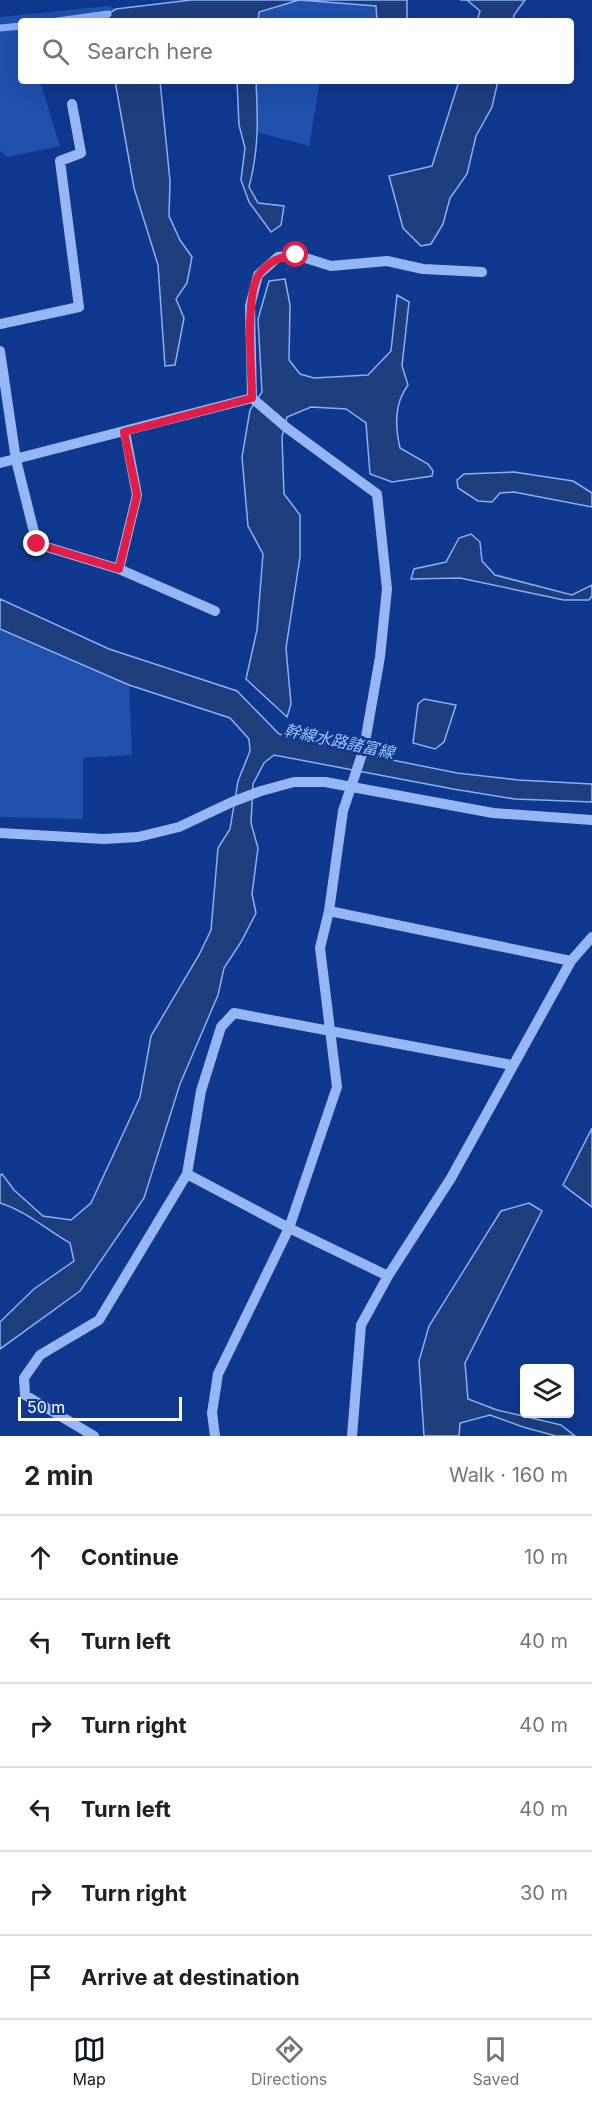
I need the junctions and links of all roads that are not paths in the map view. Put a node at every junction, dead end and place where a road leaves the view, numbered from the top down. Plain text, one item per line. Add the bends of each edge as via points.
1 (72, 104) dead end
2 (482, 272) dead end
3 (0, 324) edge
4 (0, 351) edge
5 (252, 398) junction
6 (124, 432) junction
7 (16, 460) junction
8 (0, 463) edge
9 (119, 569) junction
10 (215, 611) dead end
11 (353, 786) junction
12 (592, 820) edge
13 (0, 833) edge
14 (329, 911) junction
15 (592, 937) edge
16 (571, 962) junction
17 (329, 1030) junction
18 (513, 1065) junction
19 (187, 1174) junction
20 (289, 1228) junction
21 (388, 1275) junction
22 (94, 1436) edge
23 (215, 1436) edge
24 (352, 1436) edge

1 - 3 street via 81,153 60,161 79,307
2 - 5 street via 387,261 331,266 296,255 278,257 258,274 250,306
4 - 7 street
5 - 6 street
5 - 11 street via 377,494 387,588 380,657
6 - 7 street
6 - 9 street via 137,495
7 - 8 street
7 - 9 street via 37,544
9 - 10 street
11 - 12 street via 493,813
11 - 13 street via 294,782 232,802 179,827 138,837
11 - 14 street via 343,811
14 - 16 street
14 - 17 street via 320,948
15 - 16 street
16 - 18 street
17 - 18 street
17 - 19 street via 234,1013 221,1027 201,1091
17 - 20 street via 337,1087
18 - 21 street via 451,1178
19 - 20 street
19 - 22 street via 99,1320 40,1355 24,1378 25,1395
20 - 21 street
20 - 23 street via 218,1374 212,1413
21 - 24 street via 361,1326

